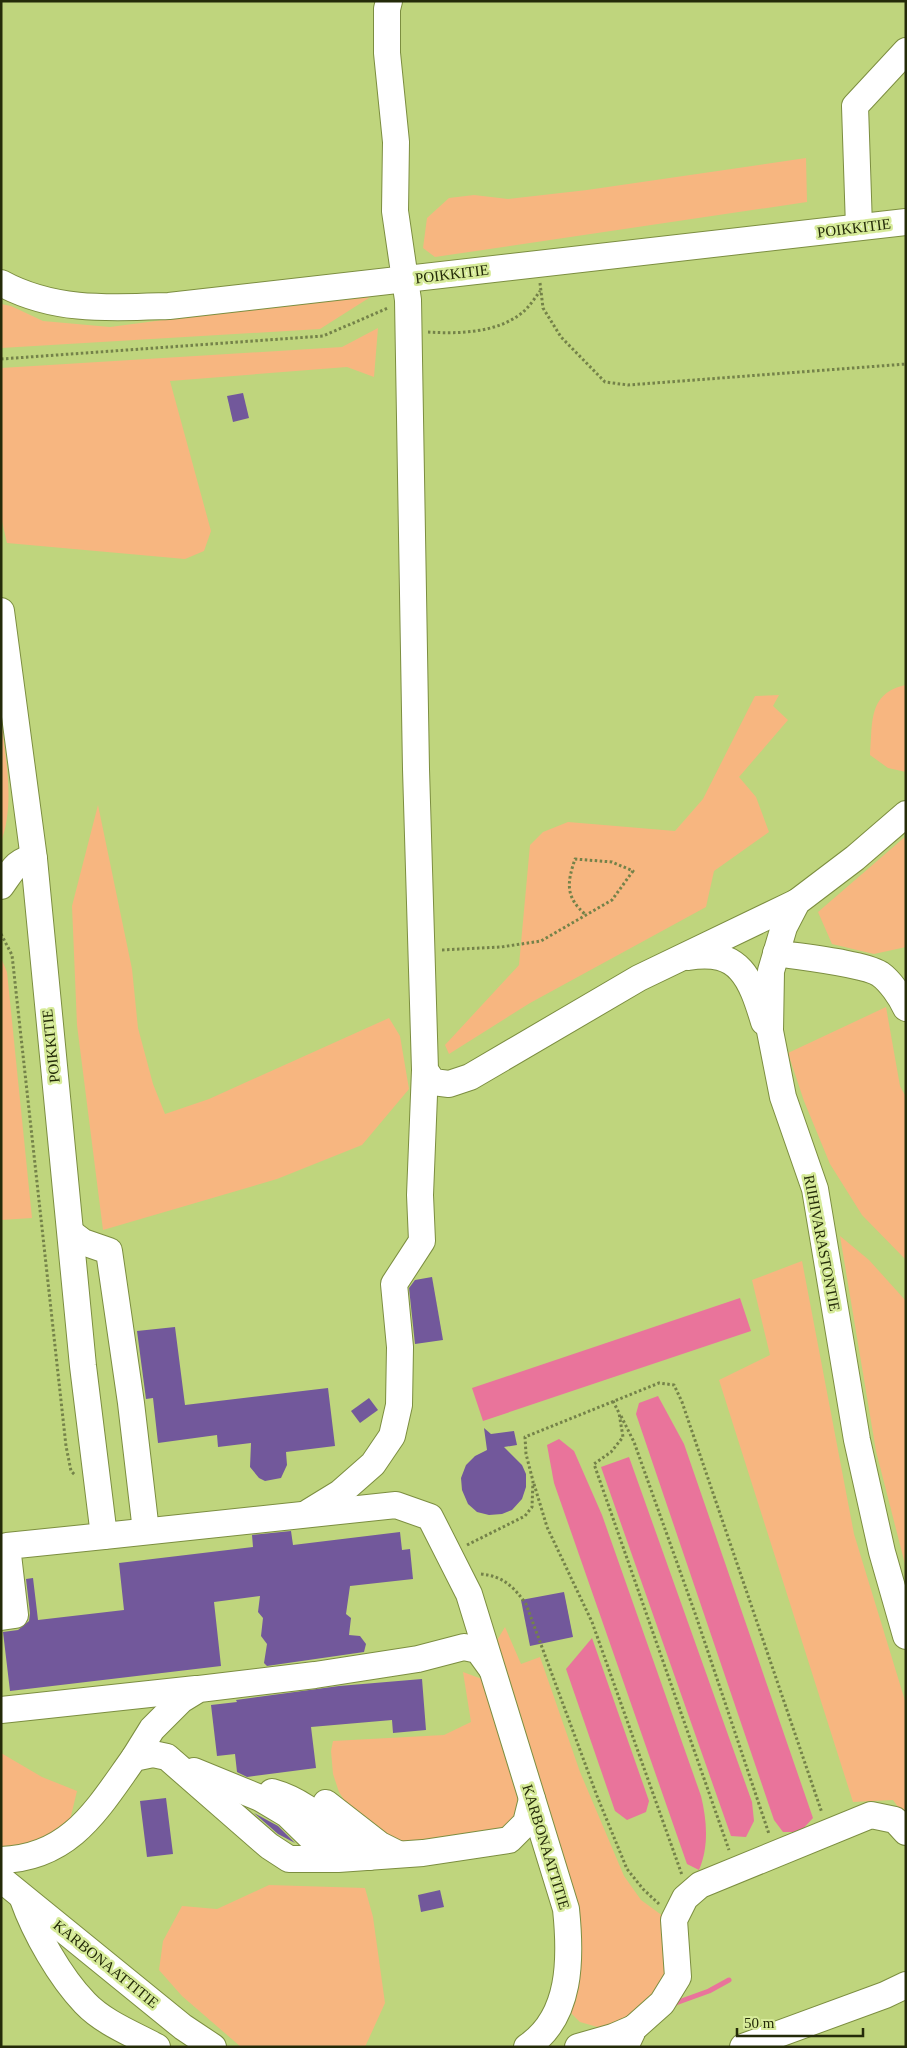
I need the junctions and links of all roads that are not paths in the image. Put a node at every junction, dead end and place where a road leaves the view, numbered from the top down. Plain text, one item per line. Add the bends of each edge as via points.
1 (389, 1) edge
2 (906, 51) edge
3 (906, 222) edge
4 (859, 227) junction
5 (1, 283) edge
6 (407, 290) junction
7 (1, 611) edge
8 (906, 814) edge
9 (34, 859) junction
10 (1, 886) edge
11 (797, 902) junction
12 (776, 953) junction
13 (677, 959) junction
14 (906, 1008) edge
15 (775, 1057) junction
16 (425, 1070) junction
17 (71, 1233) junction
18 (304, 1515) junction
19 (146, 1531) junction
20 (104, 1536) junction
21 (1, 1617) edge
22 (906, 1636) edge
23 (491, 1668) junction
24 (199, 1689) junction
25 (1, 1710) edge
26 (167, 1756) junction
27 (134, 1758) junction
28 (232, 1787) junction
29 (263, 1790) junction
30 (532, 1799) junction
31 (906, 1832) edge
32 (400, 1854) junction
33 (369, 1857) junction
34 (333, 1859) junction
35 (1, 1860) edge
36 (1, 1879) edge
37 (22, 1896) junction
38 (906, 1985) edge
39 (630, 2037) edge
40 (157, 2047) edge
41 (213, 2047) edge
42 (527, 2047) edge
43 (578, 2047) edge
44 (743, 2047) edge

1 - 6 street via 387,53 396,142 395,211
2 - 4 street via 855,106
3 - 4 street, POIKKITIE
4 - 6 street, POIKKITIE
5 - 6 street, POIKKITIE via 23,295 91,309
6 - 16 street
7 - 9 street, POIKKITIE
8 - 11 street, RIIHIVARASTONTIE
9 - 10 street via 27,858 15,865
9 - 17 street, POIKKITIE
11 - 12 street, RIIHIVARASTONTIE via 784,927
11 - 13 street
12 - 14 street via 845,964 879,974
12 - 15 street, RIIHIVARASTONTIE via 771,971 770,1031
13 - 15 street via 702,955 726,958 746,975
13 - 16 street via 470,1077 448,1084 433,1082
15 - 22 street, RIIHIVARASTONTIE via 783,1097 815,1189 857,1440 882,1552
16 - 18 street via 420,1195 422,1241 394,1284 400,1347 399,1405 392,1436 374,1464 340,1492
17 - 19 street via 83,1242 109,1251
17 - 20 street, POIKKITIE
18 - 19 street, KARBONAATTITIE
18 - 23 street, KARBONAATTITIE via 396,1505 430,1517 469,1594
19 - 20 street, KARBONAATTITIE
20 - 21 street, KARBONAATTITIE via 7,1546 15,1615
23 - 24 street via 478,1650 464,1647 418,1659
23 - 30 street, KARBONAATTITIE
24 - 25 street
24 - 27 street via 181,1700 152,1729
26 - 27 street via 153,1754
26 - 28 street
26 - 34 street via 269,1846 289,1859
27 - 35 street via 78,1831 43,1851 15,1860
28 - 29 street
28 - 34 street via 287,1814
29 - 32 street via 288,1789 322,1800 380,1845
29 - 33 street via 291,1798 313,1811 355,1849
30 - 32 street via 526,1823 509,1840
30 - 42 street, KARBONAATTITIE via 566,1909 570,1944 564,1995 550,2025
31 - 39 street via 895,1820 870,1815 700,1885 674,1920 678,1977 662,2003
32 - 33 street
33 - 34 street
36 - 37 street, KARBONAATTITIE
37 - 40 street via 31,1923 85,2004 114,2025
37 - 41 street, KARBONAATTITIE via 183,2027
38 - 44 street
39 - 43 street via 613,2037

